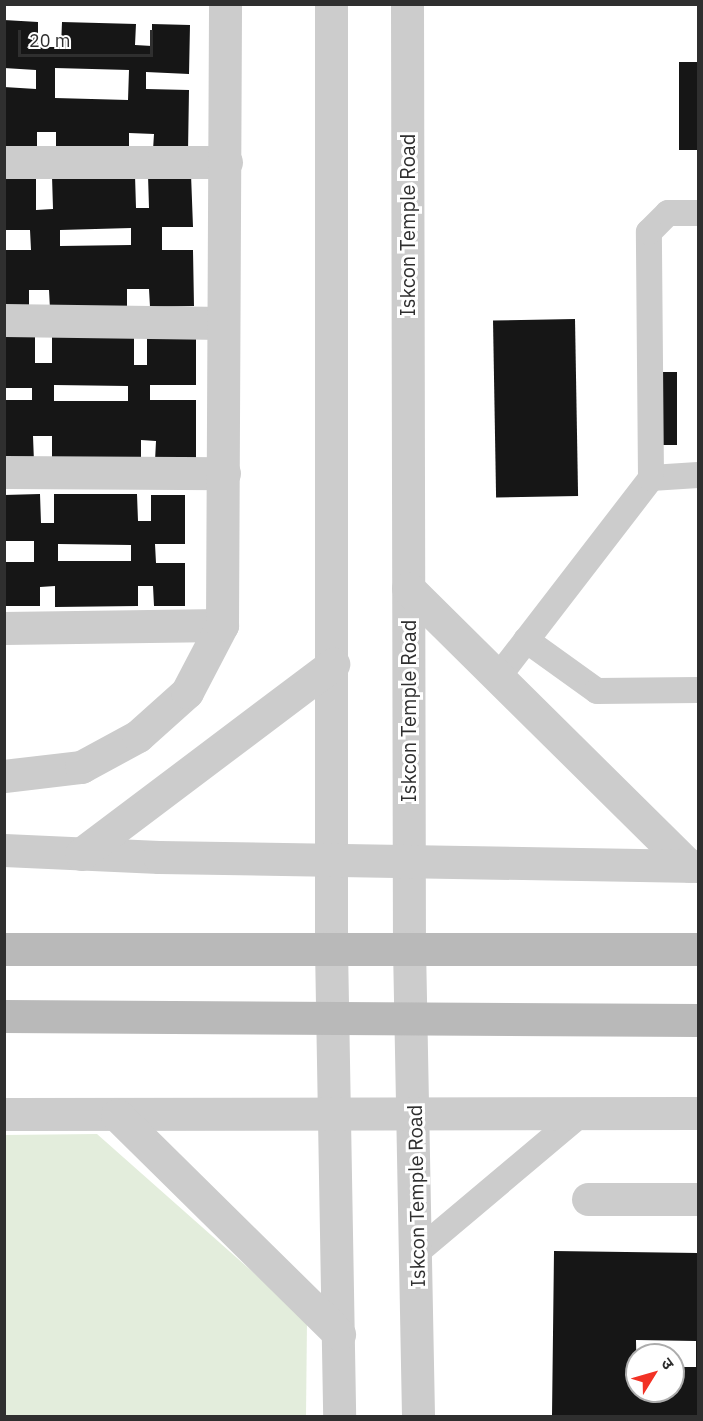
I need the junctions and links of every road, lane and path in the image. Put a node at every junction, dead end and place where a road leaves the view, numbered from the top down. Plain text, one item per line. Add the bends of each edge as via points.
1 (225, 4) edge
2 (331, 4) edge
3 (407, 4) edge
4 (4, 162) edge
5 (226, 162) junction
6 (699, 213) edge
7 (4, 320) edge
8 (223, 323) junction
9 (4, 472) edge
10 (224, 473) junction
11 (699, 476) edge
12 (651, 478) junction
13 (408, 588) junction
14 (222, 625) junction
15 (4, 627) edge
16 (526, 640) junction
17 (333, 664) junction
18 (498, 677) junction
19 (699, 690) edge
20 (4, 776) edge
21 (4, 850) edge
22 (81, 854) junction
23 (333, 860) junction
24 (408, 863) junction
25 (694, 866) edge
26 (331, 947) junction
27 (409, 947) junction
28 (4, 948) edge
29 (699, 949) edge
30 (4, 1016) edge
31 (332, 1016) junction
32 (411, 1018) junction
33 (699, 1020) edge
34 (414, 1111) junction
35 (333, 1112) junction
36 (582, 1113) junction
37 (699, 1113) edge
38 (4, 1114) edge
39 (117, 1115) junction
40 (588, 1199) dead end
41 (699, 1199) edge
42 (417, 1252) junction
43 (339, 1334) junction
44 (339, 1416) edge
45 (418, 1416) edge

1 - 5 street
2 - 17 street
3 - 13 street, Iskcon Temple Road
4 - 5 street
5 - 8 street
6 - 12 lane via 668,213 649,232
7 - 8 street
8 - 10 street
9 - 10 street
10 - 14 street
11 - 12 lane
12 - 16 lane
13 - 18 street
13 - 24 street, Iskcon Temple Road
14 - 15 street
14 - 20 street via 186,692 138,736 81,767
16 - 18 lane
16 - 19 lane via 597,691
17 - 22 street
17 - 23 street
18 - 25 street
21 - 22 street
22 - 23 street
23 - 24 street
23 - 26 street
24 - 25 street
24 - 27 street, Iskcon Temple Road
26 - 27 street
26 - 28 street
26 - 31 street
27 - 29 street
27 - 32 street, Iskcon Temple Road
30 - 31 street
31 - 32 street
31 - 35 street
32 - 33 street
32 - 34 street, Iskcon Temple Road
34 - 35 street
34 - 36 street
34 - 42 street, Iskcon Temple Road
35 - 39 street
35 - 43 street
36 - 37 street
36 - 42 lane
38 - 39 street
39 - 43 street
40 - 41 street
42 - 45 street, Iskcon Temple Road
43 - 44 street

